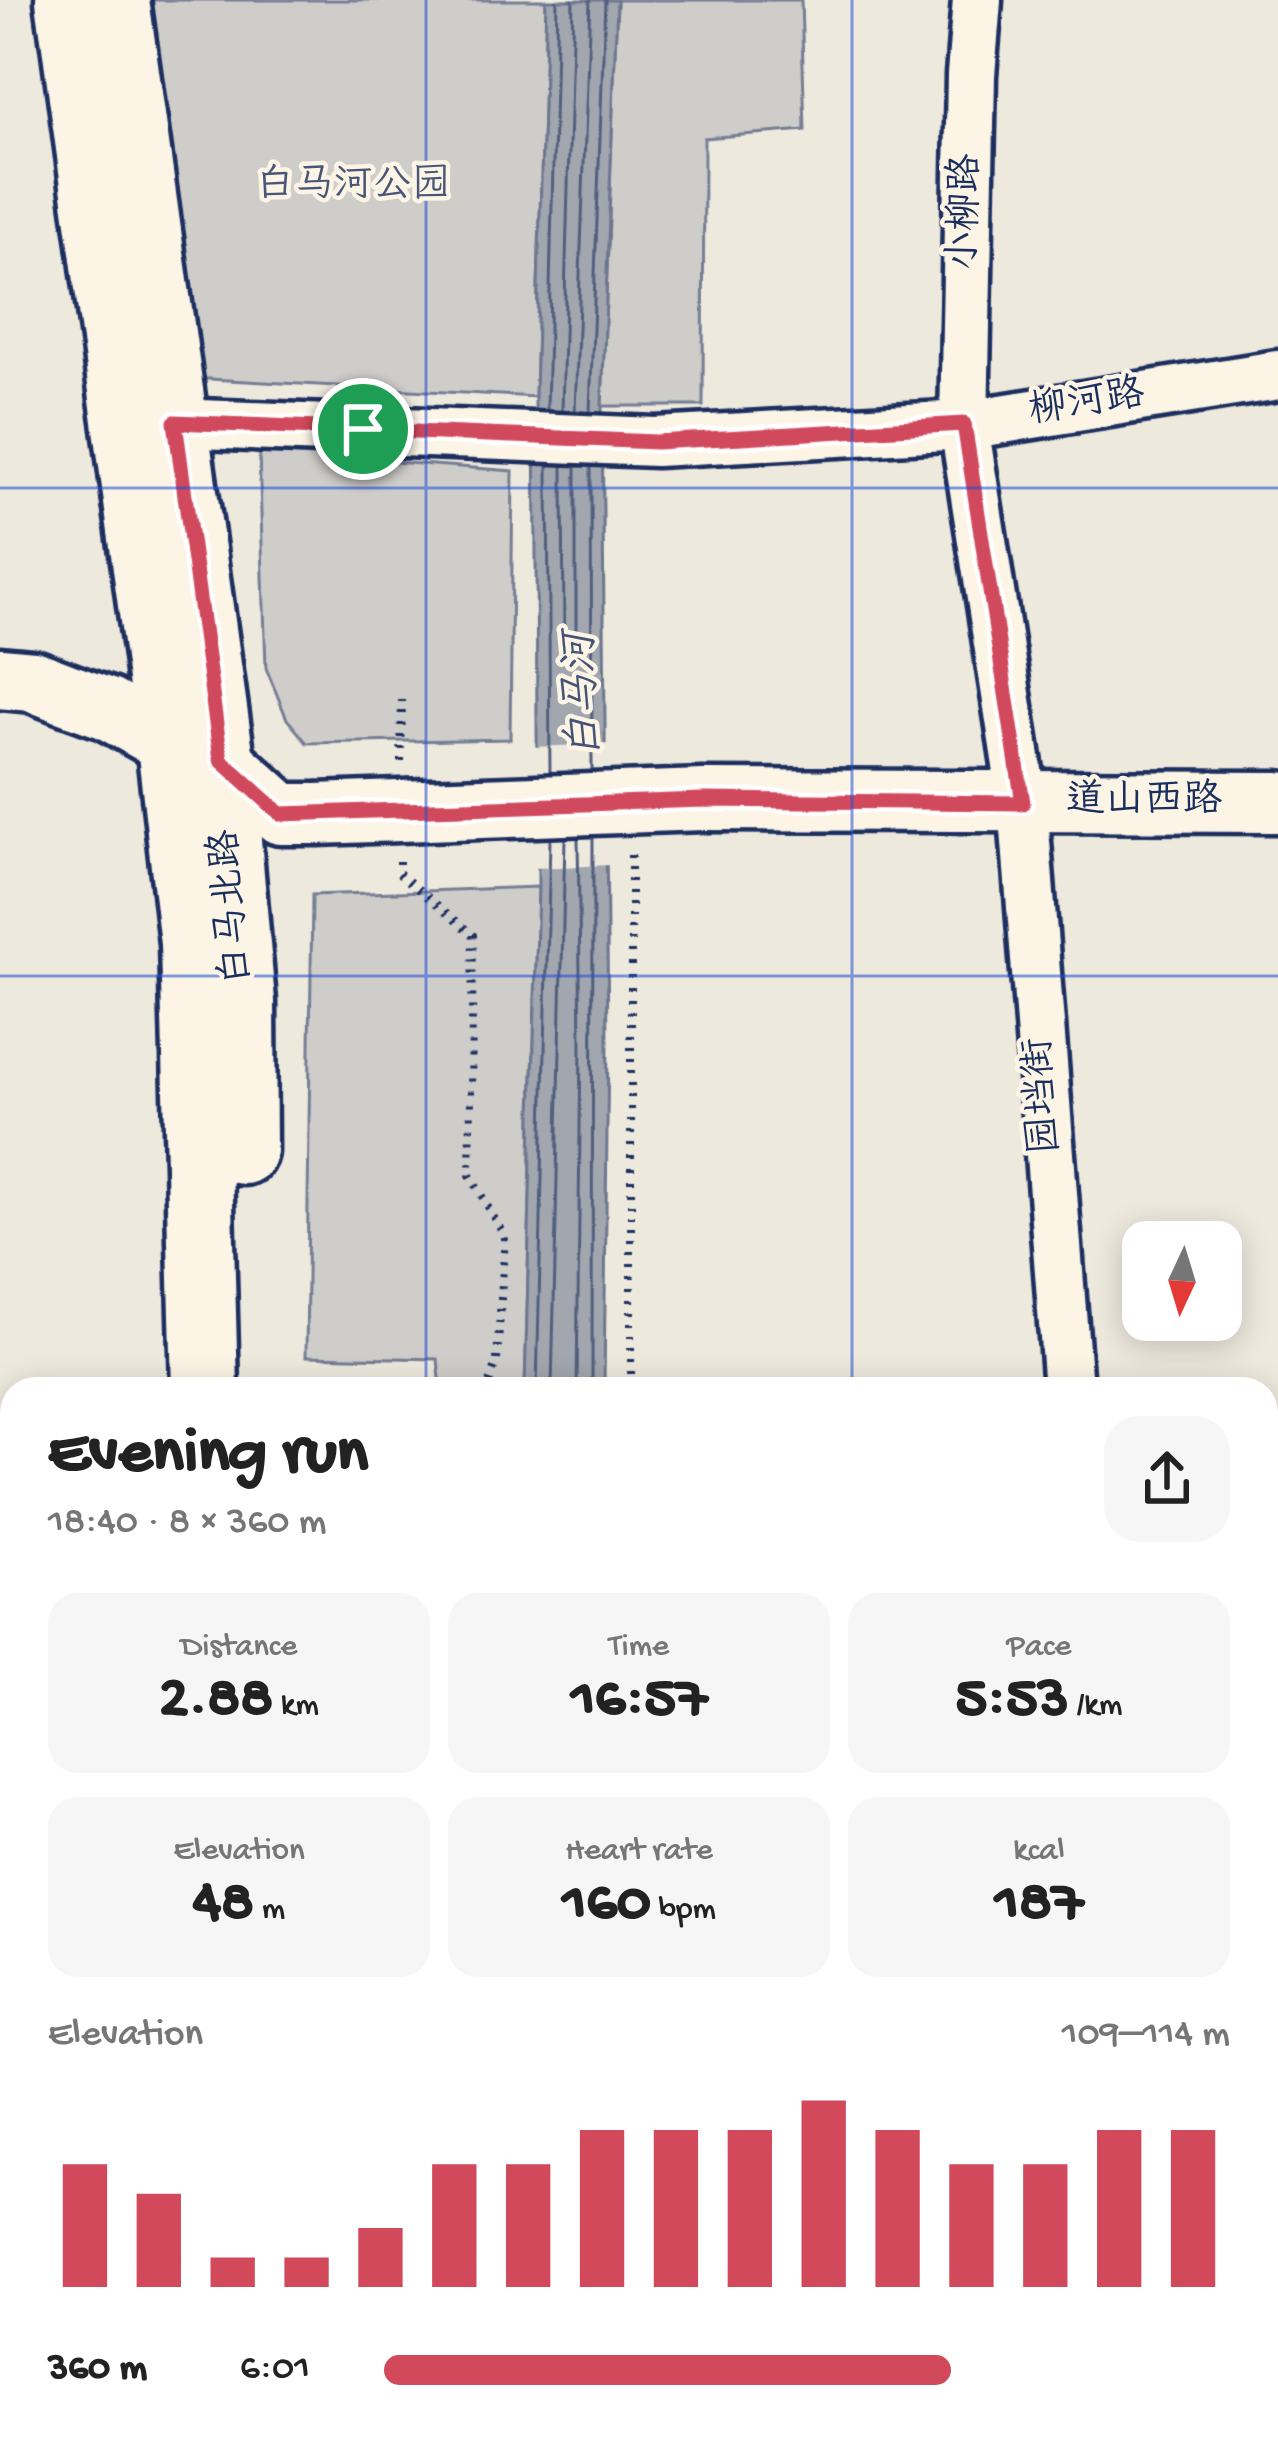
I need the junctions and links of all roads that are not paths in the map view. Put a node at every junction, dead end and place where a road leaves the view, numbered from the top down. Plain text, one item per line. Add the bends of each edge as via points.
1 (69, 0) edge
2 (116, 0) edge
3 (977, 0) edge
4 (1278, 375) edge
5 (175, 422) junction
6 (964, 424) junction
7 (0, 678) edge
8 (195, 752) junction
9 (1278, 802) edge
10 (1023, 803) junction
11 (205, 1377) edge
12 (245, 1377) edge
13 (1067, 1377) edge

1 - 8 main road, 白马北路
2 - 5 main road, 白马北路
3 - 6 street, 小柳路
4 - 6 street, 柳河路
5 - 6 street, 柳河路 via 656,442
5 - 8 main road, 白马北路
6 - 10 street, 小柳路
7 - 8 street, 道山西路 via 33,681
8 - 10 street, 道山西路, bridge via 281,814 703,800
8 - 11 main road
8 - 12 main road, 白马北路 via 242,1002
9 - 10 street, 道山西路
10 - 13 street, 园垱街

